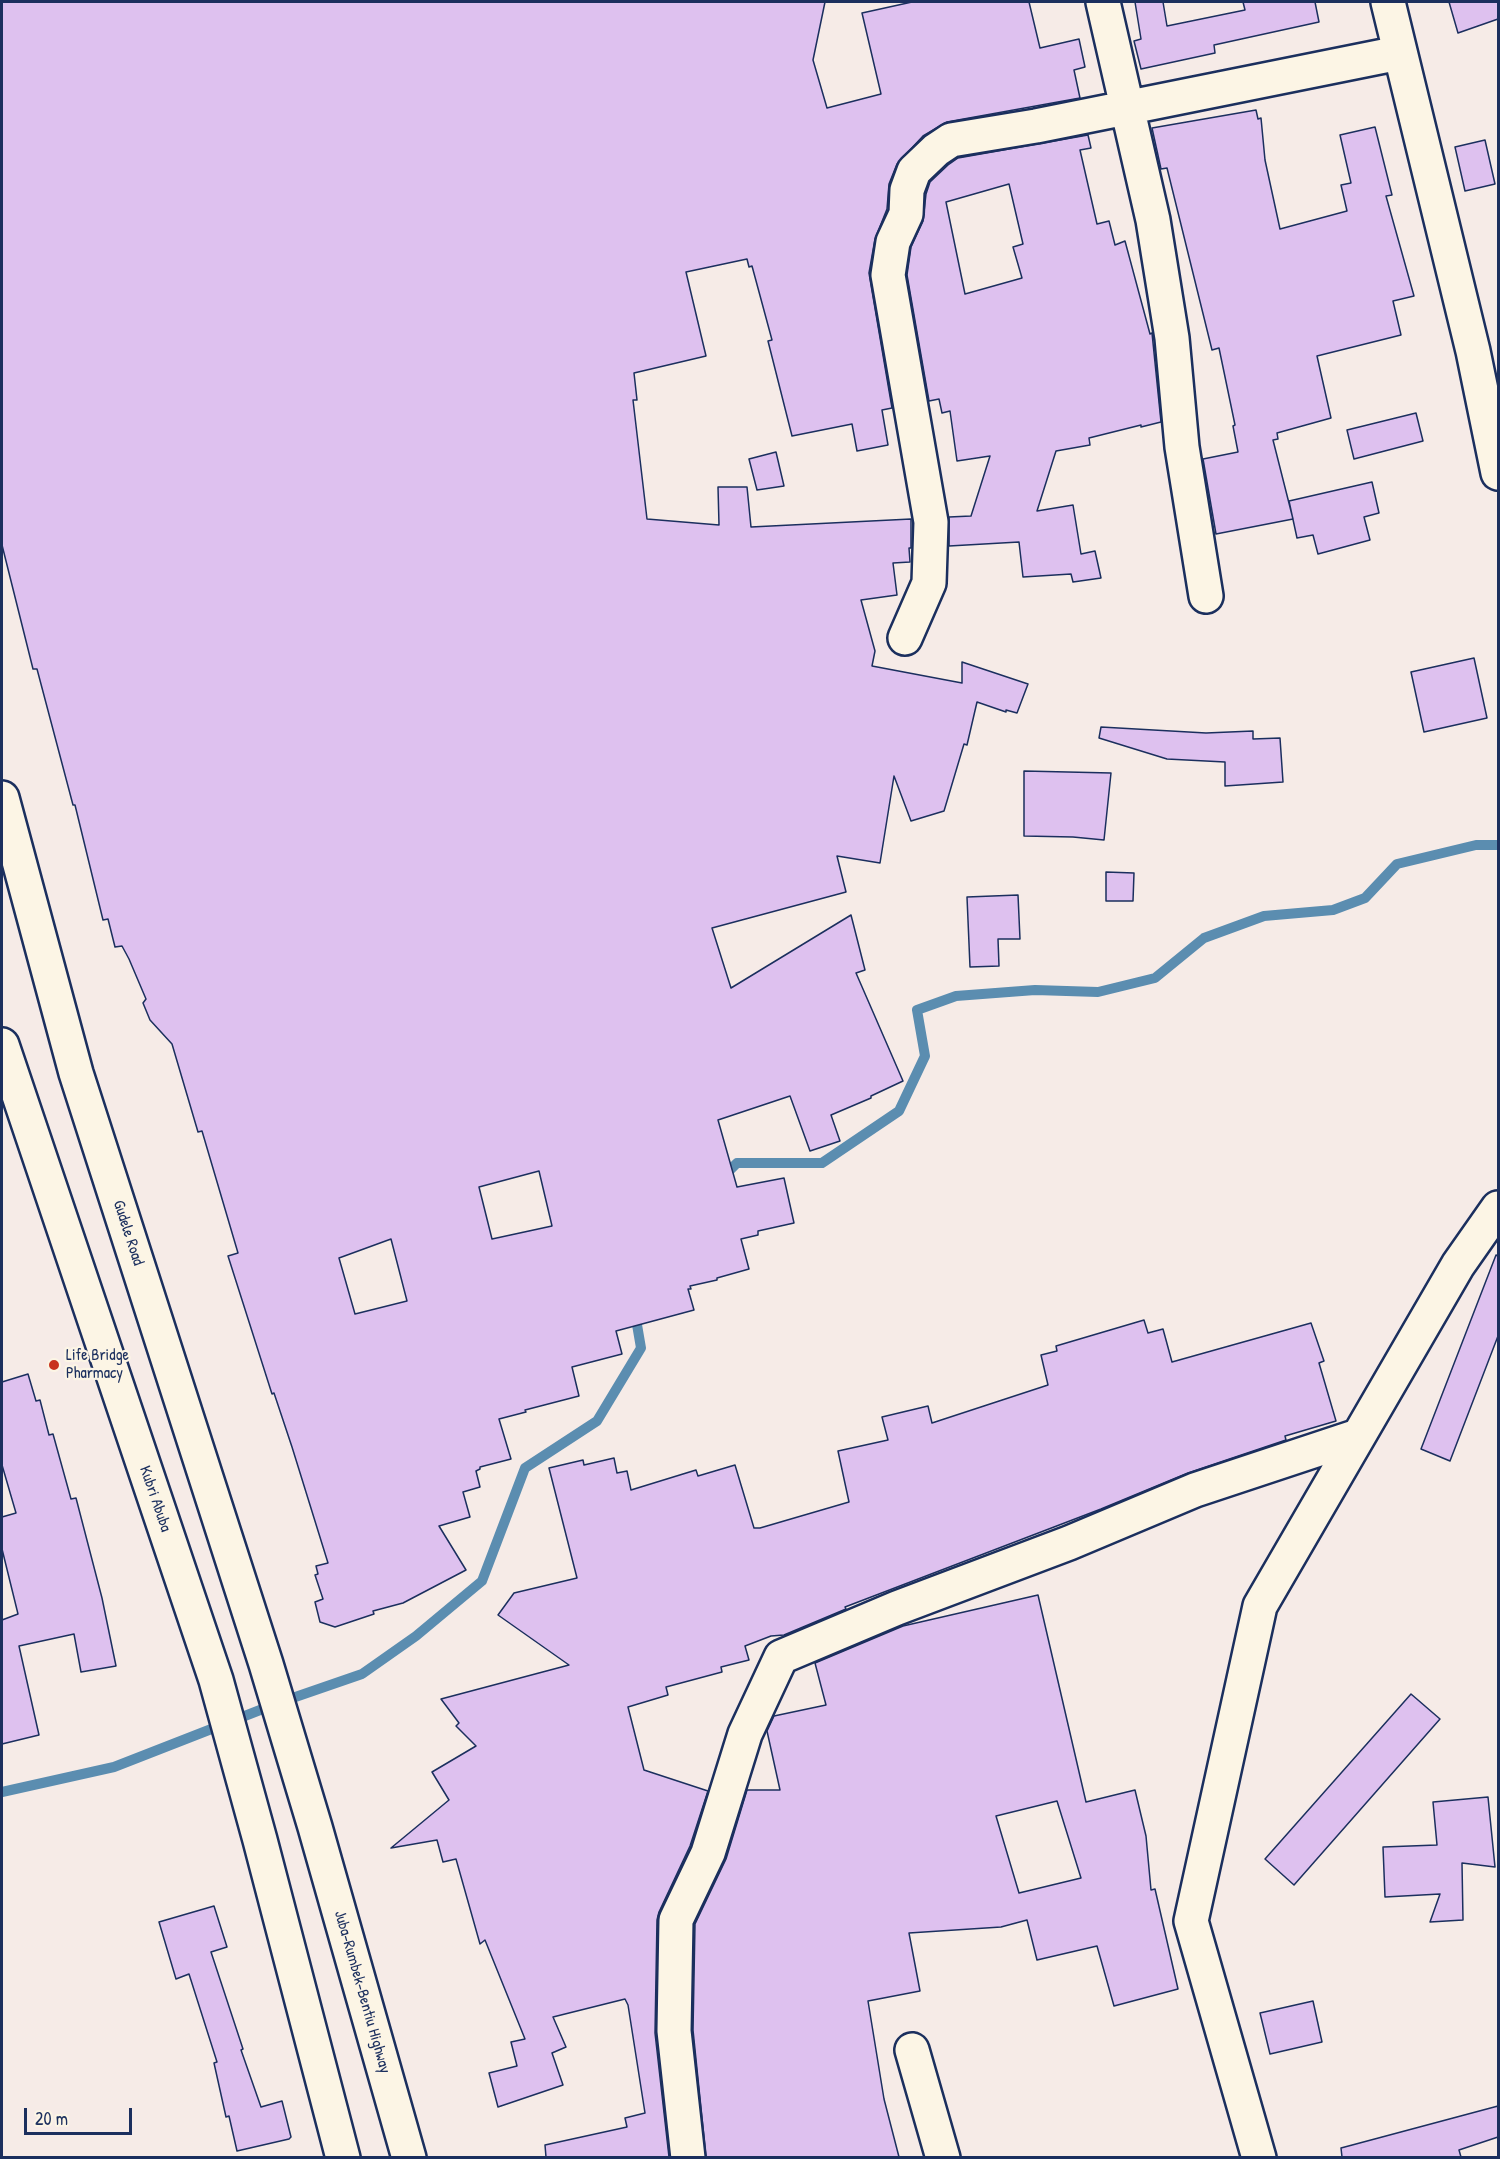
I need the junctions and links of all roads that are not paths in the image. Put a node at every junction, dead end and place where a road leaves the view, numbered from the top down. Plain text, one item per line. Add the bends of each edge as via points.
1 (1103, 2) edge
2 (1388, 2) edge
3 (1399, 53) junction
4 (1126, 107) junction
5 (1486, 348) edge
6 (1498, 473) edge
7 (1206, 596) dead end
8 (905, 638) dead end
9 (2, 798) edge
10 (2, 1045) edge
11 (1498, 1208) edge
12 (1358, 1436) junction
13 (315, 1827) joint
14 (912, 2050) dead end
15 (343, 2157) edge
16 (409, 2157) edge
17 (688, 2157) edge
18 (943, 2157) edge
19 (1259, 2157) edge

1 - 4 main road
2 - 3 main road
3 - 4 main road
3 - 5 main road
4 - 7 main road via 1153,220
4 - 8 main road via 951,140 914,171 907,190 906,214 893,242 888,275 931,522 929,583
5 - 6 main road
9 - 13 main road, Gudele Road via 76,1073
10 - 15 main road, Kubri Abuba via 216,1680
11 - 12 main road via 1458,1265
12 - 17 main road via 1195,1490 781,1657 745,1734 708,1852 676,1920 674,2031
12 - 19 main road via 1260,1606 1191,1921
13 - 16 main road, Juba-Rumbek-Bentiu Highway
14 - 18 main road

